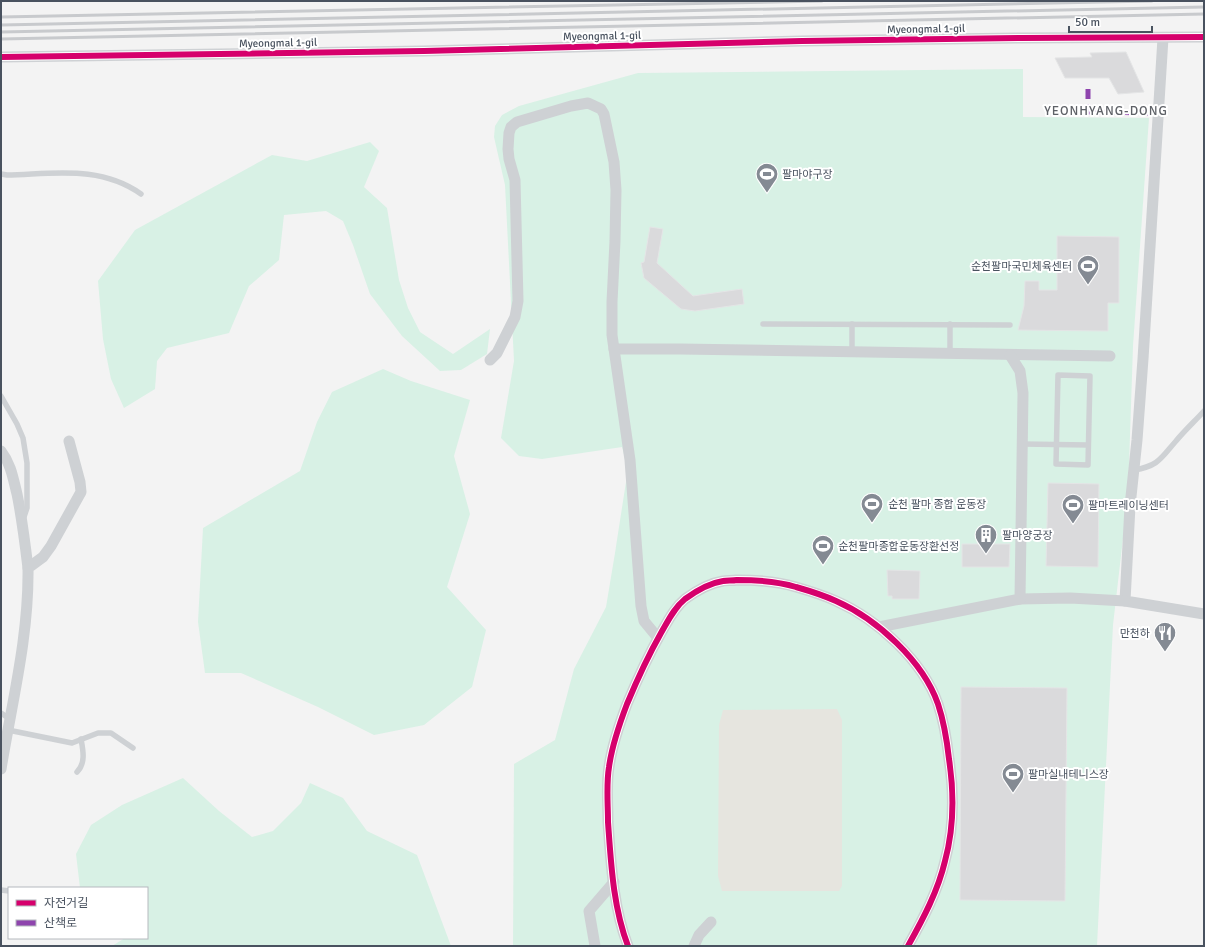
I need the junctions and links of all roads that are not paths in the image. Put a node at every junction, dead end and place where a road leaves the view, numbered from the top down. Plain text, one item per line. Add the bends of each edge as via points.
1 (1204, 37) edge
2 (1164, 38) junction
3 (1, 58) edge
4 (1, 174) edge
5 (140, 194) dead end
6 (763, 324) dead end
7 (852, 324) junction
8 (950, 324) junction
9 (1010, 325) dead end
10 (614, 349) junction
11 (852, 351) junction
12 (950, 353) junction
13 (1010, 355) junction
14 (1110, 356) dead end
15 (490, 360) dead end
16 (1, 396) edge
17 (1204, 411) edge
18 (69, 441) dead end
19 (1022, 444) junction
20 (1056, 445) junction
21 (1088, 445) junction
22 (1, 450) edge
23 (1134, 470) junction
24 (22, 521) junction
25 (28, 568) junction
26 (1020, 599) junction
27 (1125, 601) junction
28 (1204, 614) edge
29 (879, 627) junction
30 (658, 638) junction
31 (6, 721) edge
32 (81, 739) junction
33 (133, 748) dead end
34 (1, 769) edge
35 (76, 772) dead end
36 (614, 882) junction
37 (711, 922) dead end
38 (595, 946) edge
39 (628, 946) edge
40 (694, 946) edge
41 (908, 946) edge

1 - 2 street, Myeongmal 1-gil
2 - 3 street, Myeongmal 1-gil via 802,41
2 - 23 street via 1144,359
4 - 5 lane via 70,172 100,175 130,186
6 - 7 lane
7 - 8 lane
7 - 11 lane
8 - 9 lane
8 - 12 lane
10 - 11 street
10 - 15 street via 614,162 604,114 601,109 588,103 517,122 509,133 509,158 515,180 518,301 515,317 497,352
10 - 30 street via 630,460 641,606 644,621
11 - 12 street
12 - 13 street
13 - 14 street
13 - 19 street via 1022,379
16 - 24 lane via 23,438 27,463 27,508
17 - 23 lane via 1175,441 1162,459 1146,468
18 - 25 street via 81,492 51,546 43,557
19 - 20 lane
19 - 26 street
20 - 21 lane
20 - 21 lane via 1056,464 1088,465
20 - 21 lane via 1058,375 1070,375 1090,376
22 - 24 street via 12,470
23 - 27 street
24 - 25 street
25 - 31 street via 22,654
26 - 27 street
26 - 29 street
27 - 28 street
29 - 30 street via 838,602 812,591 769,581 722,581 694,593 683,601
29 - 41 street via 900,646 918,668 938,703 951,768 952,797 946,860 928,908
30 - 36 street via 637,681 612,749 607,787
31 - 32 lane via 72,743
31 - 34 street
32 - 33 lane via 98,733 111,733
32 - 35 lane via 84,757 80,769
36 - 38 street via 589,911
36 - 39 street via 618,913
37 - 40 street via 699,935

